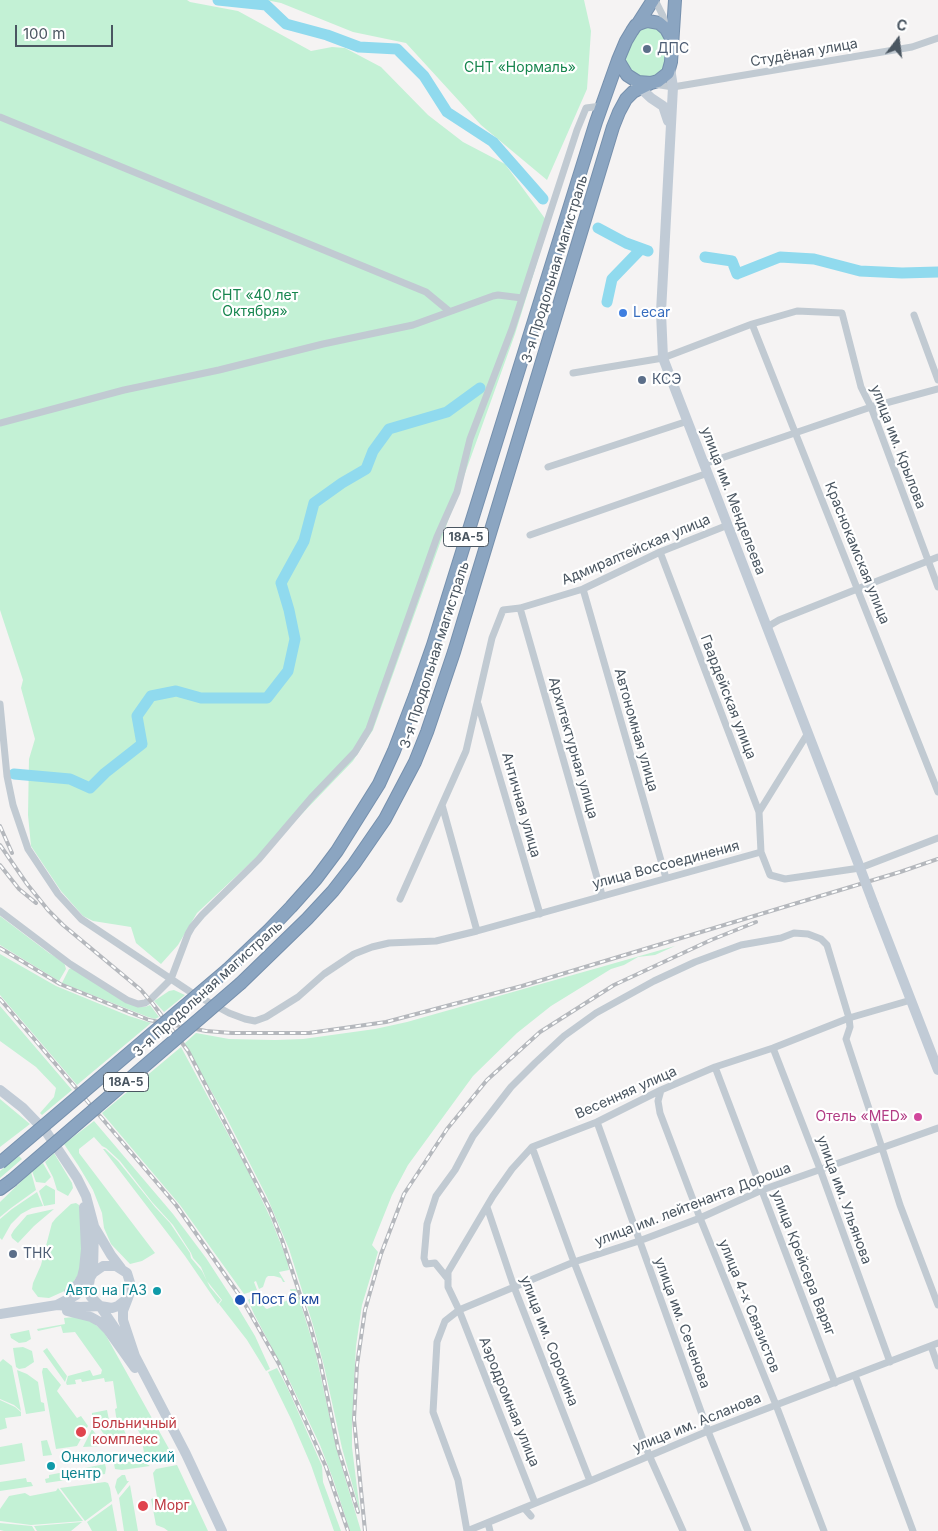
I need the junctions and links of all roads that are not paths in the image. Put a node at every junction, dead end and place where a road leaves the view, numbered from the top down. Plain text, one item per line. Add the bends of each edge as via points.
1 (654, 0) edge
2 (676, 0) edge
3 (636, 25) junction
4 (669, 34) junction
5 (938, 38) edge
6 (618, 60) junction
7 (670, 68) junction
8 (641, 84) junction
9 (673, 87) junction
10 (601, 106) junction
11 (0, 117) edge
12 (671, 129) junction
13 (522, 298) junction
14 (449, 311) junction
15 (914, 315) dead end
16 (752, 324) junction
17 (663, 358) junction
18 (573, 373) dead end
19 (938, 380) edge
20 (938, 389) edge
21 (871, 407) junction
22 (688, 421) junction
23 (0, 423) edge
24 (795, 432) junction
25 (548, 467) dead end
26 (706, 468) junction
27 (728, 525) junction
28 (530, 535) dead end
29 (660, 552) junction
30 (938, 557) edge
31 (928, 561) junction
32 (938, 587) edge
33 (857, 588) junction
34 (583, 589) junction
35 (520, 608) junction
36 (767, 627) junction
37 (0, 704) edge
38 (478, 704) junction
39 (808, 733) junction
40 (938, 792) edge
41 (442, 805) junction
42 (759, 812) junction
43 (938, 838) edge
44 (761, 852) junction
45 (860, 868) junction
46 (666, 878) junction
47 (602, 895) junction
48 (400, 899) dead end
49 (0, 911) edge
50 (540, 914) junction
51 (477, 931) junction
52 (170, 979) junction
53 (911, 1000) junction
54 (849, 1018) junction
55 (773, 1048) junction
56 (715, 1068) junction
57 (938, 1070) edge
58 (0, 1090) edge
59 (661, 1090) junction
60 (597, 1122) junction
61 (938, 1128) edge
62 (532, 1147) junction
63 (882, 1148) junction
64 (0, 1164) edge
65 (820, 1170) junction
66 (0, 1189) edge
67 (762, 1190) junction
68 (86, 1196) junction
69 (487, 1208) junction
70 (700, 1218) junction
71 (94, 1226) junction
72 (639, 1241) junction
73 (574, 1262) junction
74 (122, 1269) junction
75 (91, 1276) junction
76 (448, 1279) junction
77 (514, 1287) junction
78 (128, 1298) junction
79 (57, 1305) junction
80 (938, 1305) edge
81 (100, 1306) junction
82 (29, 1310) junction
83 (459, 1310) junction
84 (0, 1314) edge
85 (934, 1345) edge
86 (135, 1356) junction
87 (890, 1362) junction
88 (938, 1366) edge
89 (855, 1375) junction
90 (835, 1383) junction
91 (152, 1388) junction
92 (776, 1405) junction
93 (708, 1431) junction
94 (650, 1455) junction
95 (590, 1482) junction
96 (535, 1503) junction
97 (524, 1508) junction
98 (531, 1516) dead end
99 (488, 1523) junction
100 (222, 1531) edge
101 (467, 1531) edge
102 (490, 1531) edge
103 (683, 1531) edge
104 (748, 1531) edge
105 (824, 1531) edge
106 (913, 1531) edge

1 - 3 highway, 3-я Продольная магистраль / 18А-5
1 - 4 street
2 - 4 highway
3 - 4 highway via 648,21 659,23
3 - 6 highway, 3-я Продольная магистраль / 18А-5
4 - 7 highway
5 - 9 street, Студёная улица via 912,47
6 - 8 highway via 627,75
6 - 10 highway, 3-я Продольная магистраль / 18А-5
7 - 8 highway, 3-я Продольная магистраль / 18А-5 via 663,77
7 - 9 main road, улица им. Менделеева
8 - 9 street, Студёная улица
8 - 12 main road via 651,98 663,106
8 - 66 highway, 3-я Продольная магистраль / 18А-5, bridge via 618,112 454,652 415,762 385,819 333,891 307,919 240,983
9 - 12 main road, улица им. Менделеева
10 - 13 street via 586,108
10 - 64 highway, 3-я Продольная магистраль / 18А-5, bridge via 433,645 379,784 337,851 291,906 228,969
11 - 14 street via 426,292
12 - 17 main road, улица им. Менделеева via 661,312
13 - 14 street via 498,295
13 - 52 street via 470,439 456,492 369,729 355,752 259,859 192,927
14 - 23 street via 413,325 124,390
15 - 19 street
16 - 17 street
16 - 21 street, улица им. Крылова via 797,311 842,313 861,387
16 - 24 street, Краснокамская улица
17 - 18 street
17 - 22 main road, улица им. Менделеева
20 - 21 street
21 - 24 street
21 - 31 street, улица им. Крылова
22 - 25 street
22 - 26 main road, улица им. Менделеева
24 - 26 street
24 - 33 street, Краснокамская улица
26 - 27 main road, улица им. Менделеева
26 - 28 street
27 - 29 street, Адмиралтейская улица
27 - 36 main road, улица им. Менделеева
29 - 34 street, Адмиралтейская улица
29 - 42 street, Гвардейская улица
30 - 31 street
31 - 32 street, улица им. Крылова
31 - 33 street
33 - 36 street
33 - 40 street, Краснокамская улица
34 - 35 street, Адмиралтейская улица
34 - 46 street, Автономная улица
35 - 38 street, Адмиралтейская улица via 503,610 492,638
35 - 47 street, Архитектурная улица
36 - 39 main road, улица им. Менделеева
37 - 52 street, улица Воссоединения via 7,776 28,849 58,894 81,919
38 - 41 street, Адмиралтейская улица via 466,751
38 - 50 street, Античная улица
39 - 42 street
39 - 45 main road, улица им. Менделеева
41 - 48 street, Адмиралтейская улица
41 - 51 street
42 - 44 street, Гвардейская улица
43 - 45 street, улица Воссоединения
44 - 45 street, улица Воссоединения via 770,875 785,879
44 - 46 street, улица Воссоединения
45 - 53 main road, улица им. Менделеева, bridge
46 - 47 street, улица Воссоединения
47 - 50 street, улица Воссоединения
49 - 52 street via 70,964 126,1000 145,1003
50 - 51 street, улица Воссоединения
51 - 52 street, улица Воссоединения via 436,941 389,943 354,954 278,1011 255,1021 229,1013
53 - 54 street, Весенняя улица
53 - 57 main road
54 - 55 street, Весенняя улица
54 - 63 street via 846,1039
54 - 76 street via 827,945 808,934 794,933 741,945 704,958 596,1013 564,1036 511,1087 472,1136 436,1196 427,1224 424,1258 426,1264 435,1263
55 - 56 street, Весенняя улица
55 - 65 street, улица им. Ульянова
56 - 59 street, Весенняя улица
56 - 67 street, улица Крейсера Варяг
58 - 68 main road via 47,1133 72,1168
59 - 60 street, Весенняя улица
59 - 70 street, улица 4-х Связистов via 658,1100 660,1113
60 - 62 street, Весенняя улица
60 - 72 street, улица им. Сеченова
61 - 63 street, улица им. лейтенанта Дороша
62 - 69 street, Весенняя улица via 512,1169
62 - 73 street
63 - 65 street, улица им. лейтенанта Дороша
63 - 80 street
65 - 67 street, улица им. лейтенанта Дороша
65 - 87 street, улица им. Ульянова
67 - 70 street, улица им. лейтенанта Дороша
67 - 90 street, улица Крейсера Варяг
68 - 71 main road
68 - 82 main road via 86,1249 82,1277 73,1290
69 - 76 street, Весенняя улица via 448,1272
69 - 77 street, улица им. Сорокина
70 - 72 street, улица им. лейтенанта Дороша
70 - 92 street, улица 4-х Связистов
71 - 74 main road
71 - 75 main road
72 - 73 street, улица им. лейтенанта Дороша
72 - 93 street, улица им. Сеченова
73 - 77 street, улица им. лейтенанта Дороша
73 - 94 street
74 - 75 main road via 103,1266
74 - 78 main road via 131,1286
75 - 79 main road via 76,1295
75 - 81 main road via 88,1284 91,1297
76 - 83 street via 448,1287
77 - 83 street, улица им. лейтенанта Дороша
77 - 95 street, улица им. Сорокина
78 - 81 main road via 112,1308
78 - 86 main road via 123,1320
79 - 81 main road
79 - 82 main road
81 - 86 main road
82 - 84 main road
82 - 91 main road via 59,1310 91,1317 108,1330 141,1378
83 - 96 street, Аэродромная улица
83 - 101 street via 445,1321 437,1342 433,1412 458,1480
85 - 87 street, улица им. Асланова
85 - 88 street
86 - 91 main road
87 - 89 street, улица им. Асланова
89 - 90 street, улица им. Асланова
89 - 106 street
90 - 92 street, улица им. Асланова
91 - 100 main road
92 - 93 street, улица им. Асланова
92 - 105 street, улица 4-х Связистов
93 - 94 street, улица им. Асланова
93 - 104 street, улица им. Сеченова
94 - 95 street, улица им. Асланова
94 - 103 street
95 - 96 street, улица им. Асланова
96 - 97 street, улица им. Асланова
97 - 98 street
97 - 99 street, улица им. Асланова
99 - 101 street, улица им. Асланова
99 - 102 street

